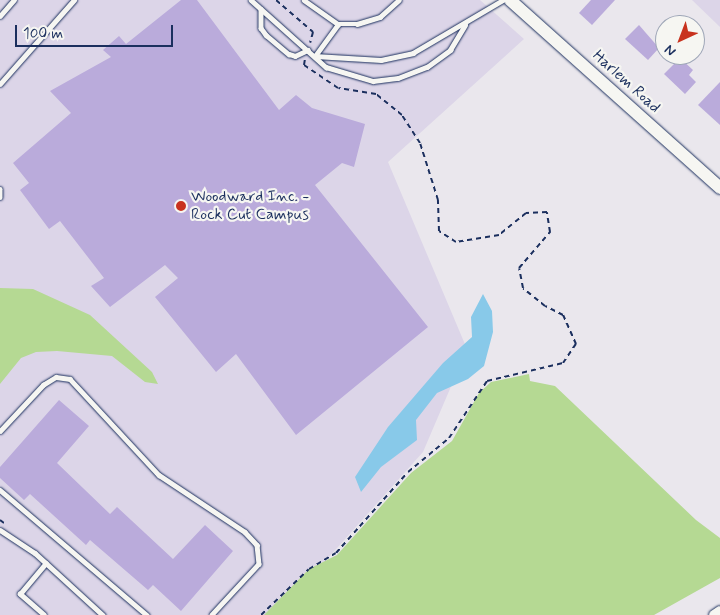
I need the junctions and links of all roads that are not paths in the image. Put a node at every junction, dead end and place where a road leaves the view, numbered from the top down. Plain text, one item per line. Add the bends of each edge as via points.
1 (14, 0) edge
2 (74, 0) edge
3 (251, 0) edge
4 (304, 0) edge
5 (400, 0) edge
6 (503, 0) edge
7 (510, 0) edge
8 (261, 10) junction
9 (0, 16) edge
10 (338, 24) junction
11 (465, 25) junction
12 (308, 50) junction
13 (315, 56) junction
14 (0, 84) edge
15 (720, 188) edge
16 (0, 189) edge
17 (0, 196) edge
18 (0, 431) edge
19 (0, 490) edge
20 (0, 530) edge
21 (46, 563) junction
22 (720, 611) edge
23 (44, 615) edge
24 (103, 615) edge
25 (147, 615) edge
26 (212, 615) edge
27 (714, 615) edge

1 - 9 lane
2 - 14 lane
3 - 8 lane
4 - 10 lane
5 - 10 lane via 380,17 357,24
6 - 11 lane
7 - 15 main road, Harlem Road
8 - 12 lane
8 - 12 lane via 261,28 289,54 295,56
10 - 13 lane
11 - 13 lane via 423,49 398,58 366,60
11 - 13 lane via 461,37 436,61 398,78 360,79 326,66
12 - 13 lane
16 - 17 lane
18 - 26 lane via 43,385 56,377 70,379 159,475 245,532 257,545 259,564
19 - 25 lane
20 - 21 lane
21 - 23 lane via 20,594
21 - 24 lane
22 - 27 street

